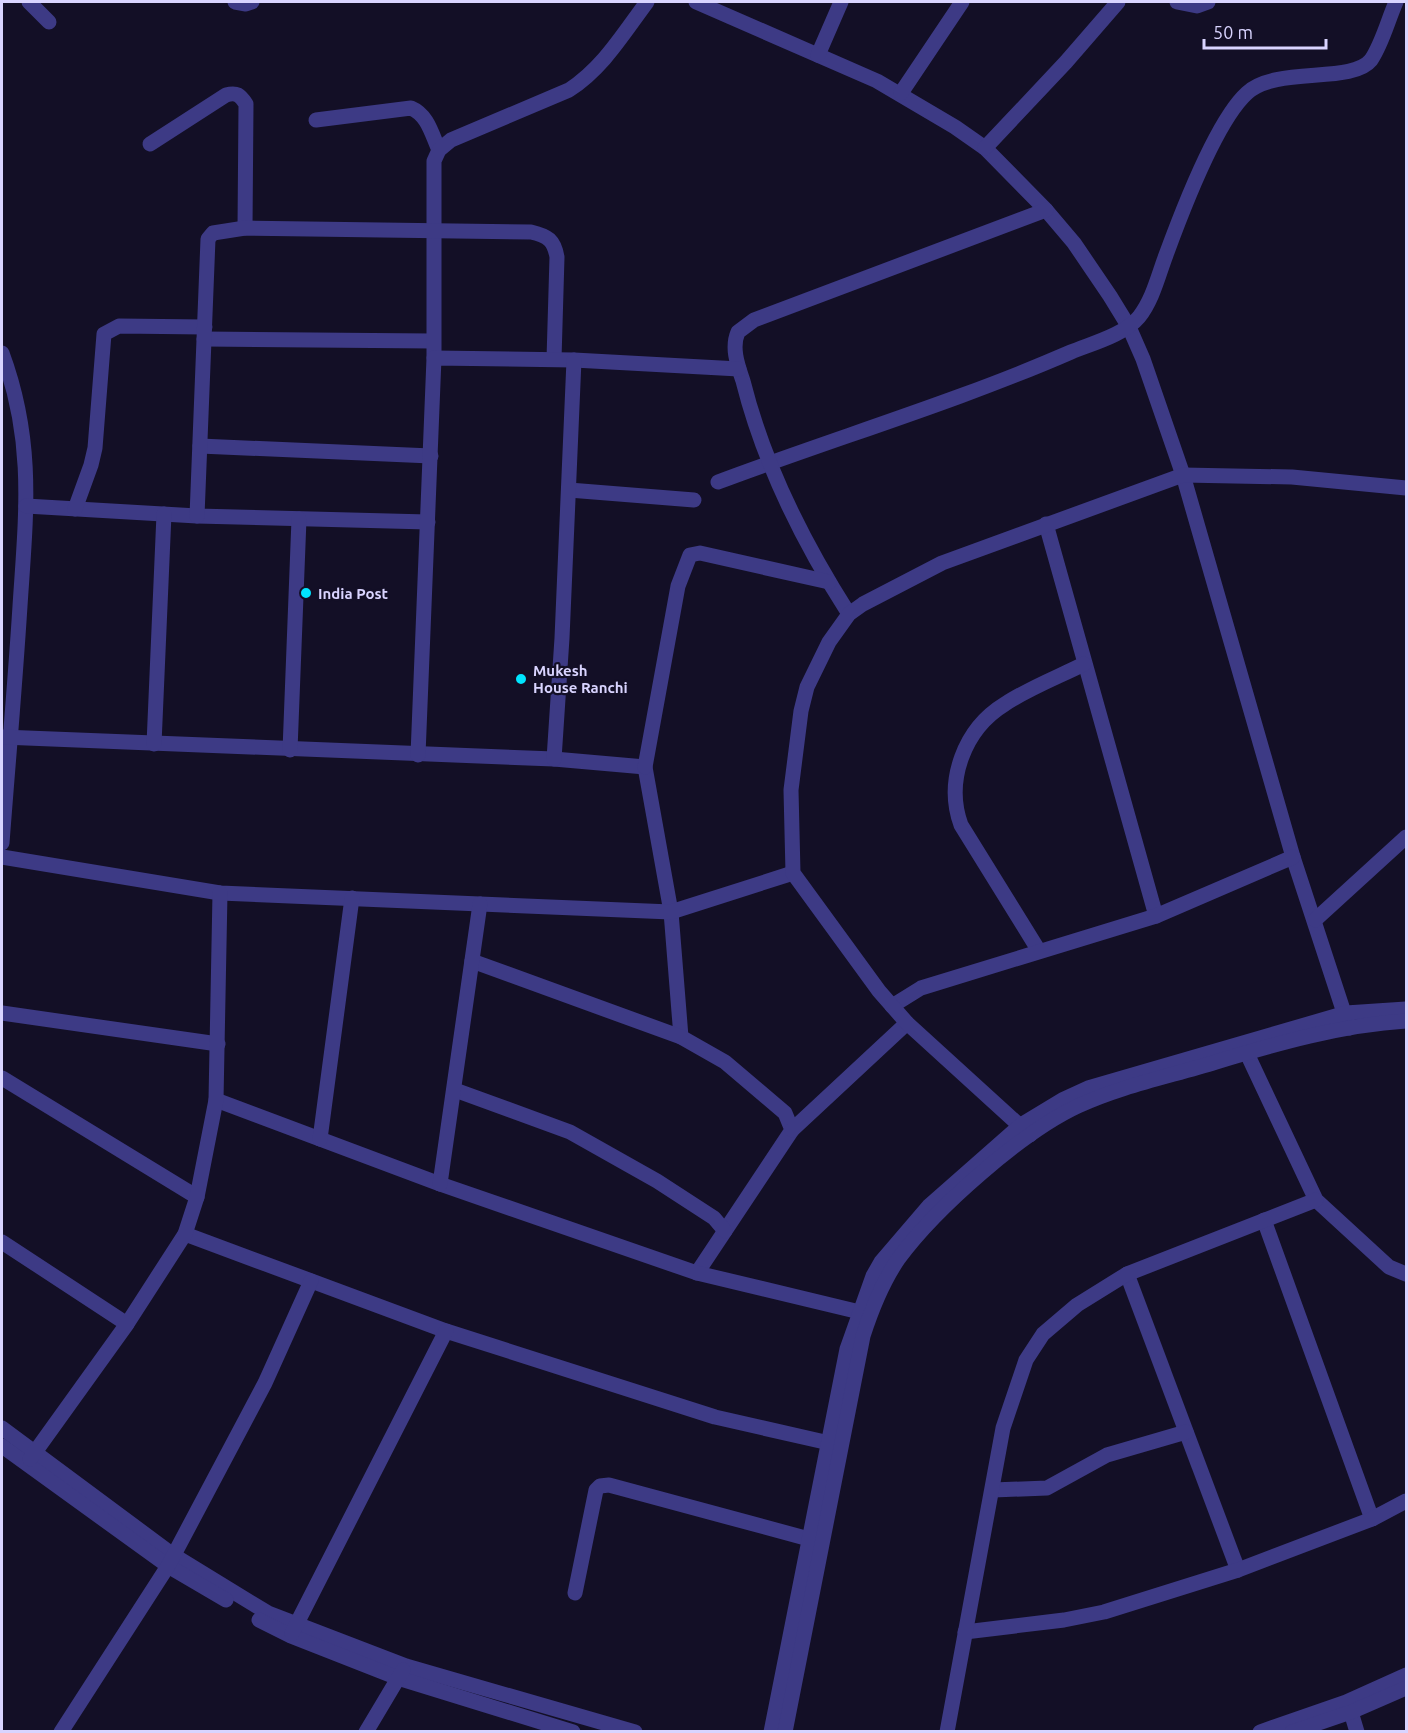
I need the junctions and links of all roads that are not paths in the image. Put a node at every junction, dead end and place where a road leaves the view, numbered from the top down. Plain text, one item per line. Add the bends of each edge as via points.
1 (29, 2) edge
2 (235, 2) edge
3 (252, 2) edge
4 (647, 2) edge
5 (696, 2) edge
6 (841, 2) edge
7 (962, 2) edge
8 (1118, 2) edge
9 (1177, 2) edge
10 (1208, 2) edge
11 (1395, 2) edge
12 (49, 22) dead end
13 (818, 55) junction
14 (901, 93) junction
15 (316, 120) dead end
16 (150, 144) dead end
17 (985, 148) junction
18 (438, 150) junction
19 (1046, 210) junction
20 (245, 228) junction
21 (434, 230) junction
22 (1129, 327) junction
23 (205, 333) junction
24 (432, 341) junction
25 (2, 353) edge
26 (434, 358) junction
27 (554, 360) junction
28 (574, 360) junction
29 (739, 369) junction
30 (200, 446) junction
31 (431, 456) junction
32 (768, 463) junction
33 (1183, 475) junction
34 (718, 482) dead end
35 (1407, 488) edge
36 (569, 490) junction
37 (694, 500) dead end
38 (26, 506) junction
39 (75, 509) junction
40 (164, 514) junction
41 (197, 516) junction
42 (299, 519) junction
43 (428, 522) junction
44 (1046, 524) junction
45 (829, 582) junction
46 (849, 614) junction
47 (1084, 664) junction
48 (6, 737) edge
49 (154, 744) junction
50 (290, 750) junction
51 (418, 755) junction
52 (554, 759) junction
53 (645, 767) junction
54 (1407, 837) edge
55 (2, 843) edge
56 (2, 856) edge
57 (1293, 857) junction
58 (793, 873) junction
59 (220, 893) junction
60 (352, 898) junction
61 (480, 904) junction
62 (670, 912) junction
63 (1156, 916) junction
64 (1315, 920) junction
65 (1039, 951) junction
66 (472, 961) junction
67 (892, 1005) junction
68 (2, 1013) edge
69 (1404, 1019) edge
70 (1348, 1021) junction
71 (907, 1023) junction
72 (681, 1037) junction
73 (218, 1044) junction
74 (1244, 1047) junction
75 (2, 1077) edge
76 (455, 1090) junction
77 (216, 1100) junction
78 (792, 1130) junction
79 (1026, 1130) junction
80 (320, 1139) junction
81 (440, 1184) junction
82 (197, 1197) junction
83 (1316, 1200) junction
84 (1264, 1220) junction
85 (725, 1231) junction
86 (185, 1234) junction
87 (2, 1242) edge
88 (697, 1274) junction
89 (1127, 1274) junction
90 (1407, 1274) edge
91 (311, 1281) junction
92 (864, 1313) junction
93 (127, 1324) junction
94 (446, 1331) junction
95 (2, 1428) edge
96 (1186, 1432) junction
97 (834, 1444) junction
98 (2, 1446) edge
99 (31, 1458) junction
100 (993, 1490) junction
101 (1407, 1501) edge
102 (1372, 1519) junction
103 (809, 1539) junction
104 (170, 1561) junction
105 (1238, 1570) junction
106 (575, 1593) dead end
107 (293, 1631) junction
108 (965, 1632) junction
109 (402, 1672) junction
110 (1407, 1675) edge
111 (1407, 1688) edge
112 (555, 1710) junction
113 (1351, 1713) junction
114 (546, 1729) edge
115 (61, 1731) edge
116 (366, 1731) edge
117 (573, 1731) edge
118 (635, 1731) edge
119 (771, 1731) edge
120 (785, 1731) edge
121 (947, 1731) edge
122 (1260, 1731) edge
123 (1292, 1731) edge
124 (1357, 1731) edge

1 - 12 street
2 - 3 street
4 - 18 street via 600,66 585,80 451,140
5 - 13 street
6 - 13 street
7 - 14 street
8 - 17 street
9 - 10 street via 1197,6
11 - 22 street via 1376,51 1366,65 1270,81 1245,94 1222,128 1145,307
13 - 14 street
14 - 17 street
15 - 18 street via 411,108 425,118
16 - 20 street via 226,95 241,95 246,104
17 - 19 street
18 - 21 street via 434,161
19 - 22 street via 1092,268
19 - 29 street via 754,320 736,338
20 - 21 street
20 - 23 street via 220,230 208,239
21 - 24 street
21 - 27 street via 531,232 546,235 555,243
22 - 32 street via 1051,361
22 - 33 street
23 - 24 street
23 - 30 street
23 - 39 street via 119,326 104,334 95,448
24 - 26 street
25 - 38 street via 23,434
26 - 27 street
26 - 31 street
27 - 28 street
28 - 29 street
28 - 36 street
29 - 32 street
30 - 31 street
30 - 41 street
31 - 43 street
32 - 34 street
32 - 45 street
33 - 35 street via 1292,477
33 - 44 street
33 - 57 street
36 - 37 street
36 - 52 street
38 - 39 street
38 - 48 street
39 - 40 street
40 - 41 street
40 - 49 street
41 - 42 street
42 - 43 street
42 - 50 street
43 - 51 street
44 - 46 street via 942,563 880,593
44 - 47 street
45 - 46 street
45 - 53 street via 700,553 690,555 678,586
46 - 58 street via 818,661 801,711 791,790
47 - 63 street
47 - 65 street via 1003,704 985,721 960,761 953,784 954,807 961,825
48 - 49 street
48 - 55 street
49 - 50 street
50 - 51 street
51 - 52 street
52 - 53 street
53 - 62 street
54 - 64 street
56 - 59 street
57 - 63 street
57 - 64 street
58 - 62 street
58 - 67 street
59 - 60 street
59 - 73 street
60 - 61 street
60 - 80 street
61 - 62 street
61 - 66 street
62 - 72 street
63 - 65 street
64 - 70 street
65 - 67 street via 921,988
66 - 72 street
66 - 76 street
67 - 71 street
68 - 73 street
69 - 70 street
70 - 74 street
71 - 78 street
71 - 79 street
72 - 78 street via 725,1062 785,1113
73 - 77 street
74 - 79 street via 1098,1084 1064,1099
74 - 83 street
75 - 82 street
76 - 81 street
76 - 85 street via 570,1132 657,1181 714,1218
77 - 80 street
77 - 82 street
78 - 85 street
79 - 92 street via 910,1225 881,1262
80 - 81 street
81 - 88 street
82 - 86 street
83 - 84 street
83 - 90 street via 1389,1267
84 - 89 street
84 - 102 street
85 - 88 street
86 - 91 street
86 - 93 street
87 - 93 street
88 - 92 street
89 - 96 street
89 - 100 street via 1058,1318 1032,1351 1003,1428
91 - 94 street
91 - 104 street via 265,1383
92 - 97 street via 847,1349
93 - 99 street
94 - 97 street via 715,1417
94 - 107 street
95 - 99 street
96 - 100 street via 1107,1455 1047,1488
96 - 105 street
97 - 103 street
97 - 120 street
98 - 99 street
99 - 104 street
100 - 108 street
101 - 102 street
102 - 105 street
103 - 106 street via 609,1485 600,1486
103 - 119 street
104 - 107 street
104 - 115 street
105 - 108 street via 1104,1612
107 - 109 street
108 - 121 street
109 - 112 street
109 - 114 street
109 - 116 street
110 - 122 street via 1346,1702
111 - 113 street
112 - 114 street
112 - 118 street
113 - 123 street
113 - 124 street
114 - 117 street

